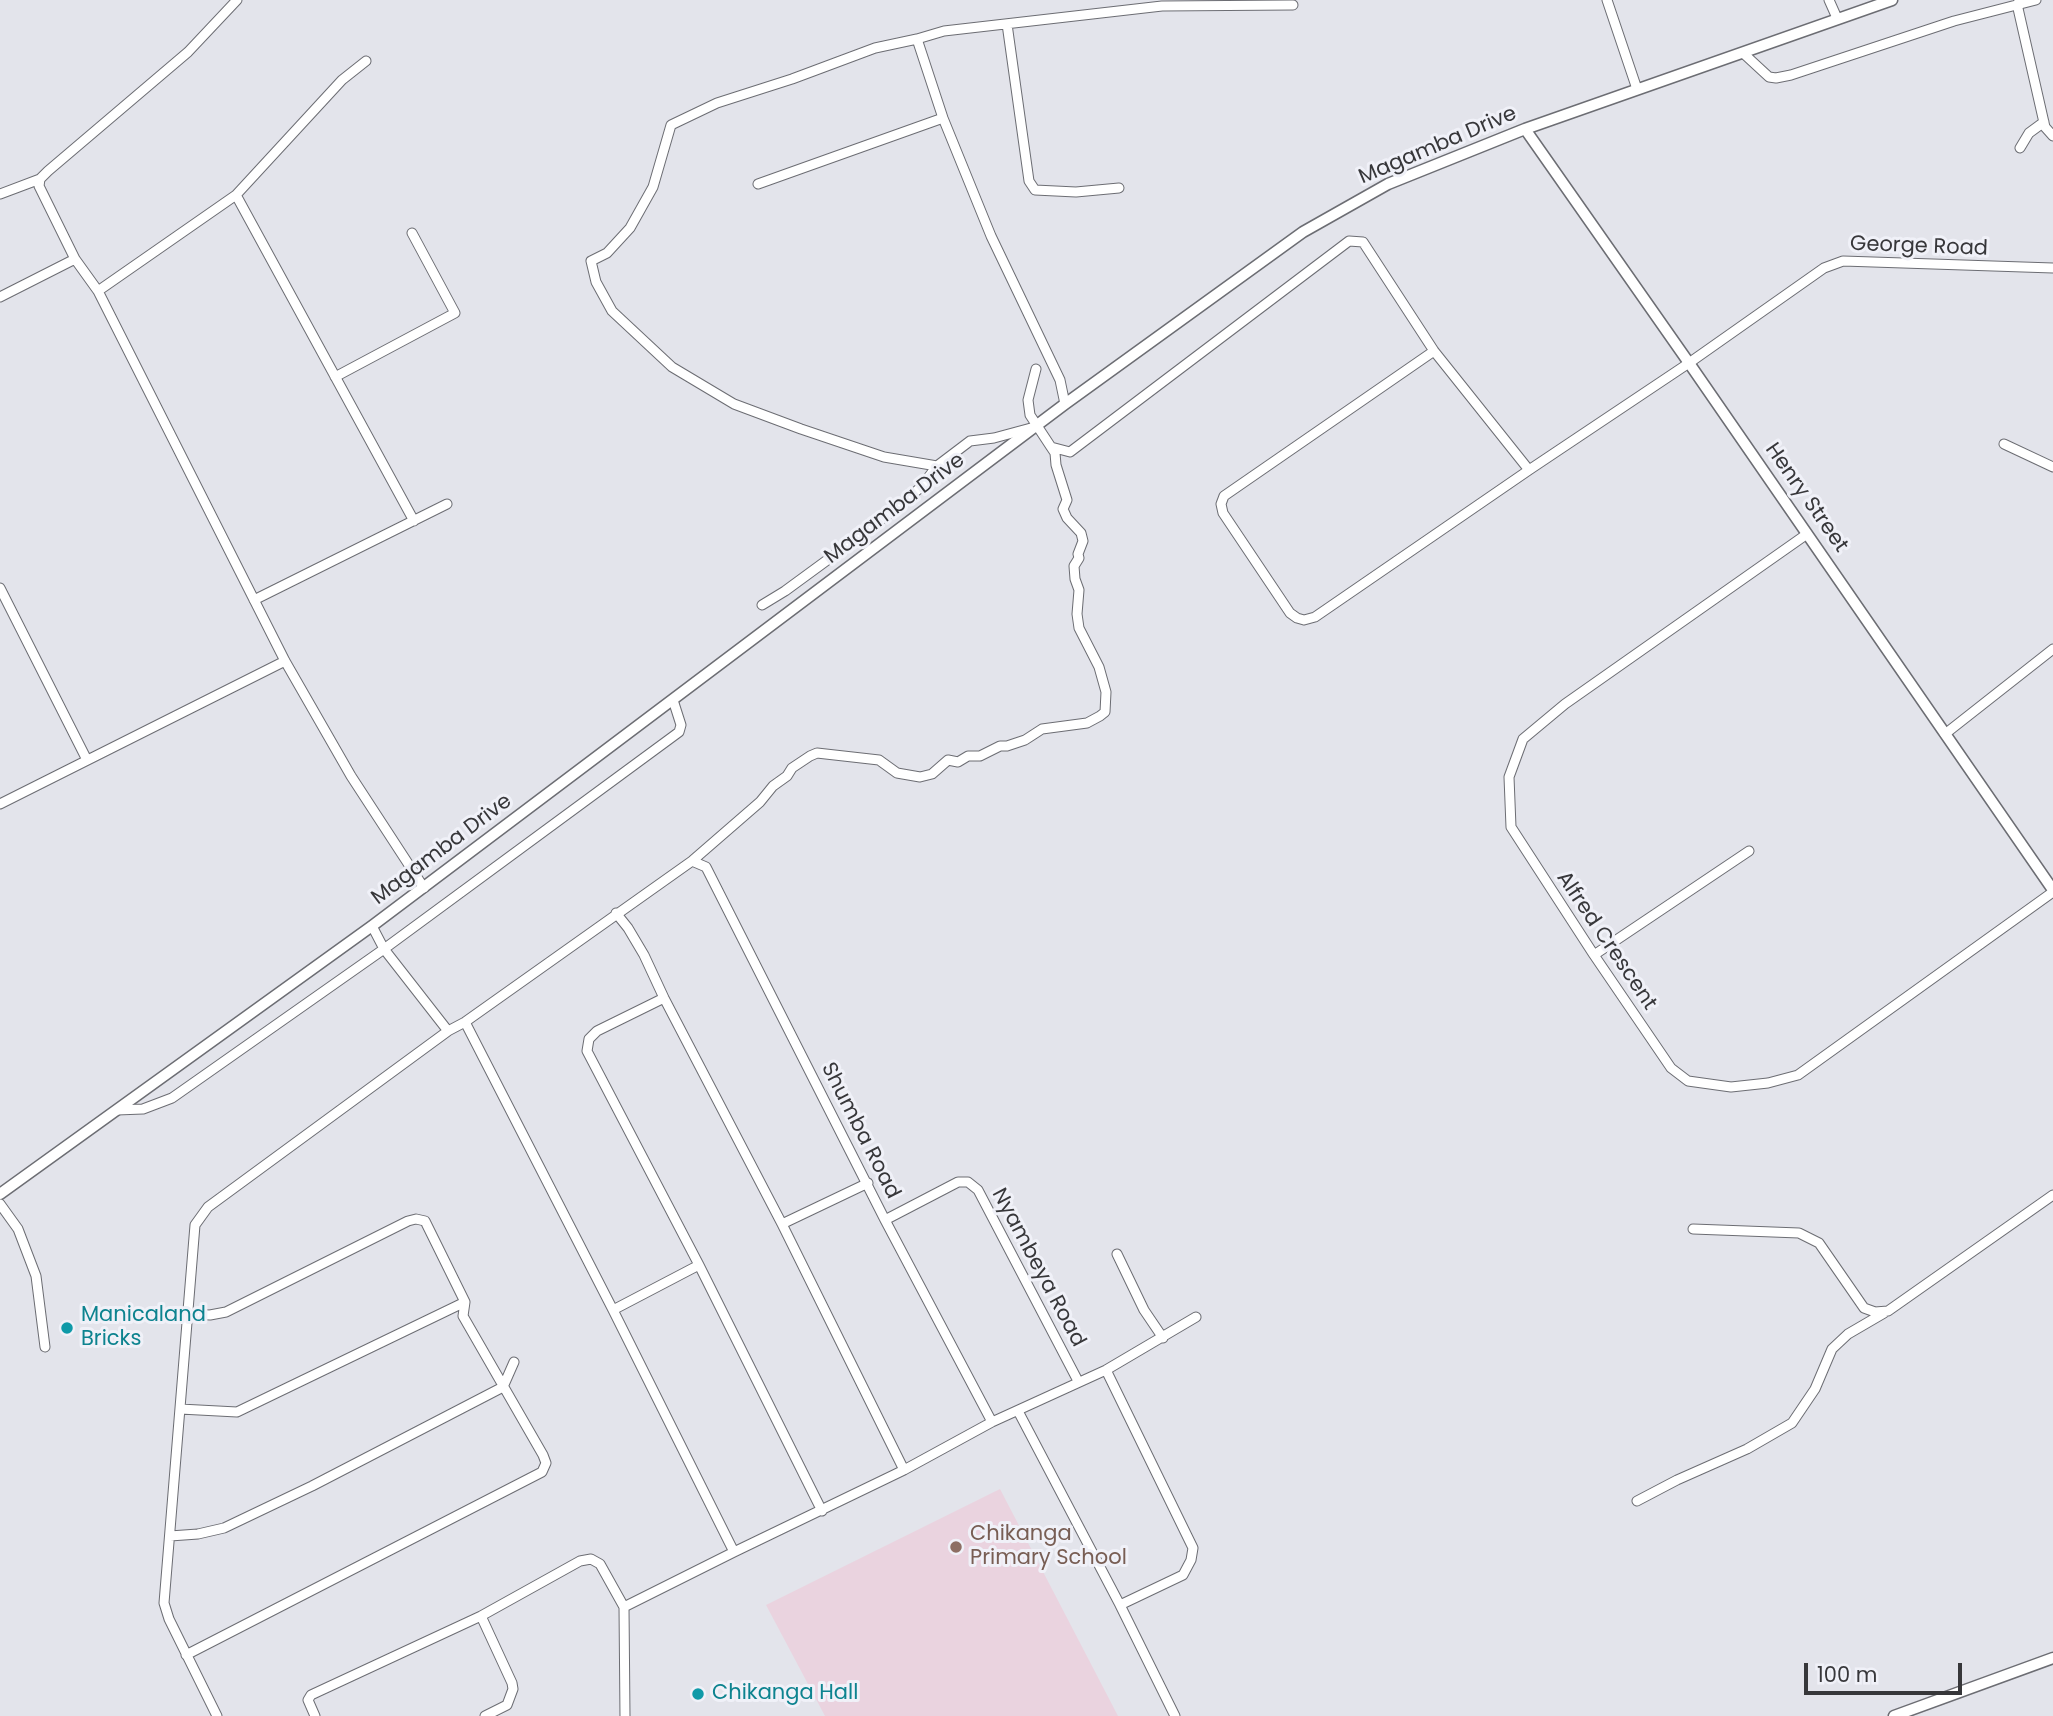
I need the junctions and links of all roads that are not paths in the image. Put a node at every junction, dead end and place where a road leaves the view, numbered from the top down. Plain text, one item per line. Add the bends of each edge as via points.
1 (237, 0) edge
2 (1607, 0) edge
3 (1829, 0) edge
4 (1892, 0) edge
5 (2036, 0) edge
6 (2017, 4) junction
7 (1293, 5) dead end
8 (1837, 18) junction
9 (1007, 24) junction
10 (917, 38) junction
11 (1743, 53) junction
12 (366, 61) dead end
13 (1637, 89) junction
14 (943, 118) junction
15 (2044, 122) junction
16 (1525, 129) junction
17 (2053, 136) edge
18 (2020, 148) dead end
19 (40, 179) junction
20 (758, 184) dead end
21 (1119, 188) dead end
22 (0, 194) edge
23 (236, 195) junction
24 (412, 233) dead end
25 (75, 259) junction
26 (2053, 268) edge
27 (98, 291) junction
28 (0, 297) edge
29 (1434, 351) junction
30 (1689, 363) junction
31 (1036, 369) dead end
32 (335, 377) junction
33 (1065, 404) junction
34 (1035, 427) junction
35 (2004, 444) dead end
36 (1051, 447) junction
37 (937, 466) junction
38 (2053, 467) edge
39 (1529, 470) junction
40 (447, 505) dead end
41 (414, 521) junction
42 (1807, 534) junction
43 (0, 588) edge
44 (254, 600) junction
45 (762, 605) dead end
46 (2053, 649) edge
47 (285, 661) junction
48 (673, 700) junction
49 (1945, 734) junction
50 (87, 760) junction
51 (0, 804) edge
52 (1749, 851) dead end
53 (692, 861) junction
54 (424, 888) junction
55 (2053, 891) edge
56 (616, 913) junction
57 (372, 926) junction
58 (384, 948) junction
59 (1594, 955) junction
60 (664, 998) junction
61 (465, 1022) junction
62 (448, 1031) junction
63 (117, 1110) junction
64 (868, 1183) junction
65 (0, 1194) edge
66 (2053, 1195) edge
67 (0, 1204) edge
68 (885, 1220) junction
69 (782, 1224) junction
70 (1693, 1229) dead end
71 (1117, 1254) dead end
72 (698, 1265) junction
73 (465, 1302) junction
74 (613, 1310) junction
75 (1888, 1311) junction
76 (188, 1314) junction
77 (1196, 1317) dead end
78 (1163, 1338) junction
79 (45, 1347) dead end
80 (514, 1362) dead end
81 (1105, 1370) junction
82 (1078, 1381) junction
83 (503, 1388) junction
84 (180, 1409) junction
85 (1018, 1411) junction
86 (992, 1422) junction
87 (904, 1470) junction
88 (1637, 1501) dead end
89 (822, 1511) junction
90 (170, 1536) junction
91 (734, 1552) junction
92 (1121, 1605) junction
93 (624, 1607) junction
94 (481, 1616) junction
95 (186, 1655) junction
96 (2053, 1658) edge
97 (217, 1716) edge
98 (315, 1716) edge
99 (485, 1716) edge
100 (625, 1716) edge
101 (1175, 1716) edge
102 (1894, 1716) edge

1 - 19 street via 188,52
2 - 13 street
3 - 8 street
4 - 8 street, Magamba Drive
5 - 6 street
6 - 11 street via 1776,78 1764,74
6 - 15 street
7 - 9 street via 1162,6
8 - 11 street, Magamba Drive
9 - 10 street
9 - 21 street via 1034,190
10 - 14 street
10 - 37 street via 875,48 718,103 671,125 653,187 630,228 607,253 591,261 596,282 612,311 672,367 734,404 884,457
11 - 13 street, Magamba Drive
12 - 23 street via 342,80
13 - 16 street, Magamba Drive
14 - 20 street
14 - 33 street via 991,236 1060,380
15 - 17 street
15 - 18 street
16 - 30 street, Henry Street
16 - 33 street, Magamba Drive via 1388,184 1303,232
19 - 22 street
19 - 25 street via 39,186
23 - 27 street
23 - 32 street
24 - 32 street via 455,313
25 - 27 street
25 - 28 street
26 - 30 street, George Road via 1843,261 1824,268
27 - 44 street
29 - 36 street via 1363,242 1349,241 1070,452
29 - 39 street
29 - 39 street, George Road via 1224,496 1223,513 1290,614 1304,620 1315,617
30 - 39 street, George Road
30 - 42 street, Henry Street
31 - 34 street via 1028,400
32 - 41 street
33 - 34 street, Magamba Drive
34 - 36 street
34 - 37 street via 970,441
34 - 48 street, Magamba Drive
35 - 38 street
36 - 53 street via 1067,500 1063,509 1083,541 1074,566 1079,590 1076,614 1099,667 1106,692 1105,712 1087,723 1042,729 979,756 948,760 932,774 920,777 897,773 879,760 817,753 792,768
37 - 45 street via 920,488 882,519
40 - 41 street
41 - 44 street
42 - 49 street, Henry Street
42 - 59 street, Alfred Crescent via 1565,704 1523,740 1509,777 1511,827
43 - 50 street
44 - 47 street
46 - 49 street
47 - 50 street
47 - 54 street via 351,776
48 - 54 street, Magamba Drive
48 - 58 street via 679,732
49 - 55 street, Henry Street
50 - 51 street
52 - 59 street
53 - 56 street
53 - 64 street, Shumba Road via 706,867
54 - 57 street, Magamba Drive
55 - 59 street, Alfred Crescent via 1798,1075 1768,1083 1731,1087 1688,1081 1671,1068
56 - 60 street
56 - 61 street
57 - 58 street
57 - 63 street, Magamba Drive
58 - 62 street
58 - 63 street via 172,1098 143,1109
60 - 69 street
60 - 72 street via 597,1031 589,1039 587,1051
61 - 62 street
61 - 74 street
62 - 76 street via 208,1208 195,1225
63 - 65 street, Magamba Drive
64 - 68 street, Shumba Road
64 - 69 street
66 - 75 street
67 - 79 street via 18,1229 36,1276
68 - 82 street, Nyambeya Road via 958,1182 968,1182 978,1190
68 - 86 street, Shumba Road
69 - 87 street
70 - 75 street via 1799,1233 1819,1242 1864,1308
71 - 78 street
72 - 74 street
72 - 89 street
73 - 76 street via 425,1221 416,1219 226,1312
73 - 83 street via 463,1316
73 - 84 street via 244,1409
74 - 91 street
75 - 88 street via 1832,1349 1815,1389 1792,1423 1747,1450
76 - 84 street
77 - 78 street
78 - 81 street
80 - 83 street
81 - 82 street
81 - 92 street via 1193,1548 1183,1575
82 - 85 street
83 - 90 street via 224,1528
83 - 95 street via 543,1455 542,1472
84 - 90 street
85 - 86 street
85 - 92 street
86 - 87 street
87 - 89 street
89 - 91 street
90 - 95 street via 164,1603
91 - 93 street
92 - 101 street
93 - 94 street via 600,1564 591,1559
93 - 100 street
94 - 98 street via 311,1695 308,1700
94 - 99 street via 513,1689 507,1705
95 - 97 street
96 - 102 street

